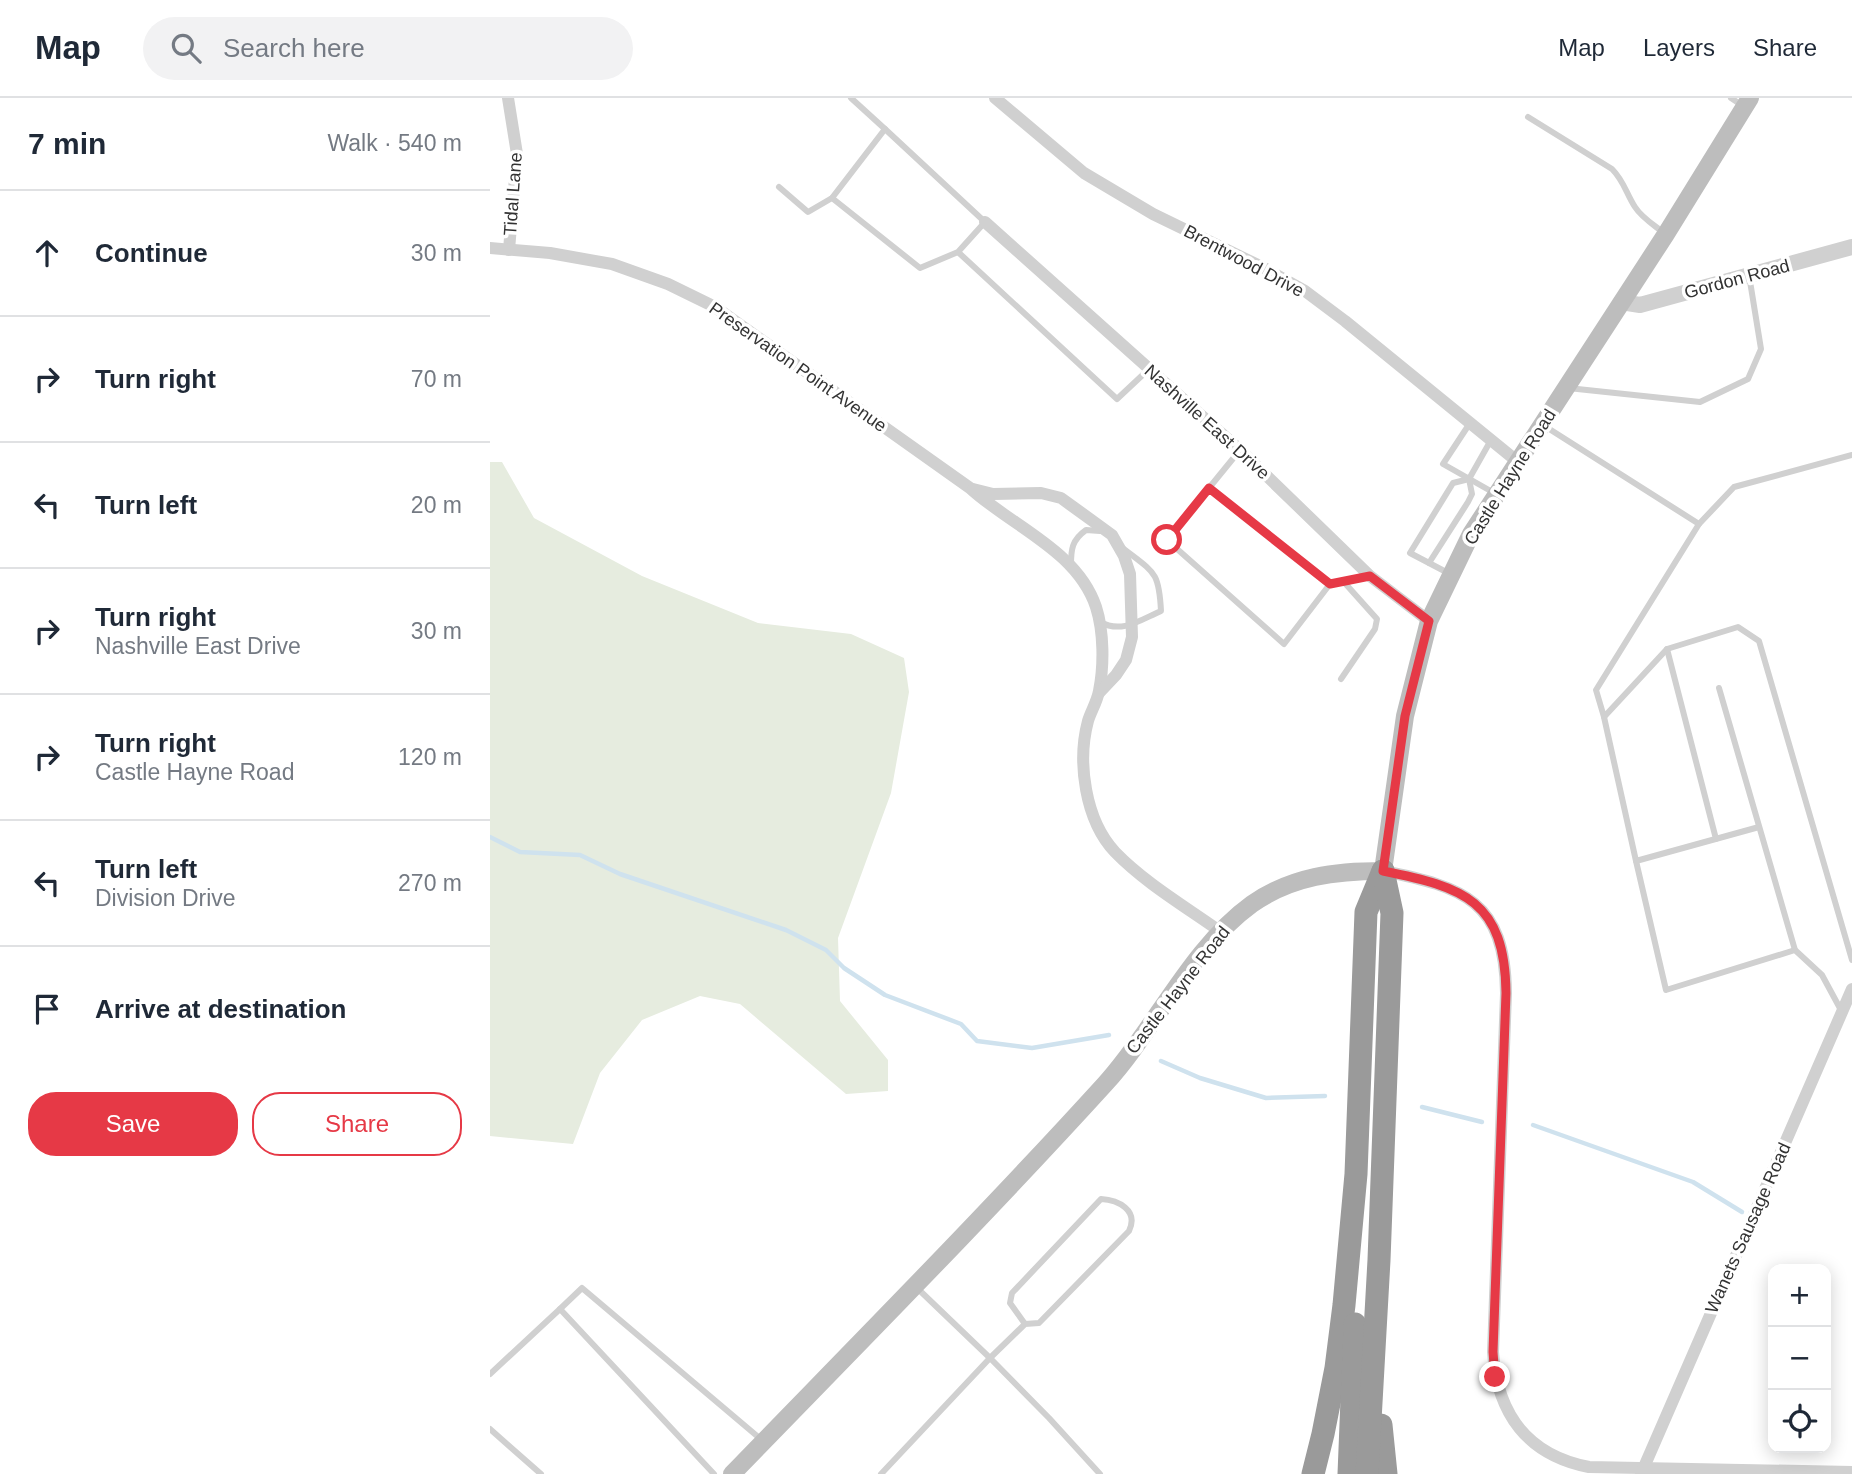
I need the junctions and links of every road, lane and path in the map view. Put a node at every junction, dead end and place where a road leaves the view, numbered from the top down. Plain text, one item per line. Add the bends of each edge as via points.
1 (508, 98) edge
2 (852, 98) edge
3 (995, 98) edge
4 (1742, 101) edge
5 (1528, 117) dead end
6 (886, 130) junction
7 (779, 187) dead end
8 (832, 198) junction
9 (985, 222) junction
10 (1666, 234) junction
11 (1852, 247) edge
12 (490, 248) edge
13 (509, 250) junction
14 (958, 252) junction
15 (1749, 275) junction
16 (1621, 302) junction
17 (1149, 369) junction
18 (1566, 387) junction
19 (1470, 423) junction
20 (1543, 424) junction
21 (1491, 439) junction
22 (1240, 450) junction
23 (1852, 455) edge
24 (1518, 462) junction
25 (1469, 479) junction
26 (970, 488) junction
27 (1209, 488) junction
28 (1497, 495) junction
29 (1699, 524) junction
30 (1114, 539) junction
31 (1429, 563) junction
32 (1071, 566) junction
33 (1452, 575) junction
34 (1370, 576) junction
35 (1343, 581) junction
36 (1330, 584) junction
37 (1099, 621) junction
38 (1429, 621) junction
39 (1132, 624) junction
40 (1667, 649) junction
41 (1341, 679) dead end
42 (1718, 688) dead end
43 (1099, 692) junction
44 (1604, 717) junction
45 (1759, 827) junction
46 (1716, 839) junction
47 (1636, 861) junction
48 (1383, 871) junction
49 (1221, 932) junction
50 (1795, 950) junction
51 (1852, 960) edge
52 (1852, 989) edge
53 (1842, 1012) junction
54 (1356, 1174) junction
55 (1379, 1260) junction
56 (914, 1286) junction
57 (560, 1309) junction
58 (1026, 1324) junction
59 (990, 1358) junction
60 (490, 1374) edge
61 (490, 1429) edge
62 (764, 1441) junction
63 (1643, 1471) edge
64 (1852, 1472) edge
65 (1816, 1473) edge
66 (541, 1474) edge
67 (714, 1474) edge
68 (732, 1474) edge
69 (881, 1474) edge
70 (1100, 1474) edge
71 (1312, 1474) edge
72 (1349, 1474) edge
73 (1367, 1474) edge
74 (1386, 1474) edge

1 - 13 street, Tidal Lane via 517,153
2 - 6 lane
3 - 19 street, Brentwood Drive via 1084,173 1153,214 1305,291
4 - 10 main road, Castle Hayne Road
5 - 10 lane via 1612,169 1642,216
6 - 8 lane
6 - 9 lane
7 - 8 lane via 808,212
8 - 14 lane via 920,268
9 - 14 lane
9 - 17 street, Nashville East Drive
10 - 16 main road, Castle Hayne Road
11 - 15 street, Gordon Road
12 - 13 street, Preservation Point Avenue
13 - 26 street, Preservation Point Avenue via 611,264 715,307
14 - 17 lane via 1117,400
15 - 16 street, Gordon Road via 1640,305
15 - 18 lane via 1761,349 1748,379 1700,402
16 - 18 main road, Castle Hayne Road
17 - 22 street, Nashville East Drive
18 - 20 main road, Castle Hayne Road
19 - 21 street, Brentwood Drive
19 - 25 lane via 1443,464
20 - 24 main road, Castle Hayne Road
20 - 29 lane
21 - 24 street, Brentwood Drive
21 - 25 lane
22 - 27 lane
22 - 34 street, Nashville East Drive
23 - 29 lane via 1734,487
24 - 28 main road, Castle Hayne Road
25 - 28 lane
25 - 31 lane via 1472,494
25 - 31 lane via 1453,484 1410,552
26 - 30 street, Preservation Point Avenue via 1061,498
26 - 32 street, Preservation Point Avenue
27 - 36 lane
27 - 36 lane via 1167,540 1284,644
28 - 33 main road, Castle Hayne Road via 1471,534
29 - 44 lane via 1596,690
30 - 32 lane via 1086,530 1076,537
30 - 39 street, Preservation Point Avenue via 1130,574
30 - 39 lane via 1155,572 1160,587 1161,611
31 - 33 lane
32 - 37 street, Preservation Point Avenue via 1096,606
33 - 38 main road, Castle Hayne Road
34 - 35 lane
34 - 38 street, Nashville East Drive
35 - 36 lane
35 - 41 lane via 1377,619 1376,629
37 - 39 lane via 1111,628
37 - 43 street, Preservation Point Avenue
38 - 48 main road, Castle Hayne Road via 1405,716
39 - 43 street, Preservation Point Avenue via 1126,660
40 - 44 lane
40 - 46 lane
40 - 51 lane via 1738,627 1759,641
42 - 45 lane
43 - 49 street, Preservation Point Avenue via 1082,756 1085,788 1099,830 1134,868
44 - 47 lane
45 - 46 lane
45 - 50 lane
46 - 47 lane
47 - 50 lane via 1666,990
48 - 49 main road, Castle Hayne Road via 1308,877 1275,890
48 - 54 highway via 1366,912
48 - 55 highway via 1392,913
48 - 63 street via 1442,884 1464,894 1491,920 1502,943 1506,993 1493,1352 1500,1394 1521,1431 1554,1456 1589,1467
49 - 56 main road, Castle Hayne Road via 1108,1082
50 - 53 lane via 1822,975
52 - 53 street, Wanets Sausage Road
53 - 63 street, Wanets Sausage Road
54 - 71 highway via 1336,1368
54 - 72 highway
55 - 73 highway
55 - 74 highway
56 - 59 lane
56 - 62 main road, Castle Hayne Road
57 - 60 lane
57 - 62 lane via 582,1288
57 - 67 lane
58 - 58 lane via 1039,1323 1129,1231 1132,1219 1121,1203 1101,1199 1012,1293 1010,1303
58 - 59 lane
59 - 69 lane
59 - 70 lane
61 - 66 lane
62 - 68 main road, Castle Hayne Road
63 - 65 street
64 - 65 street

